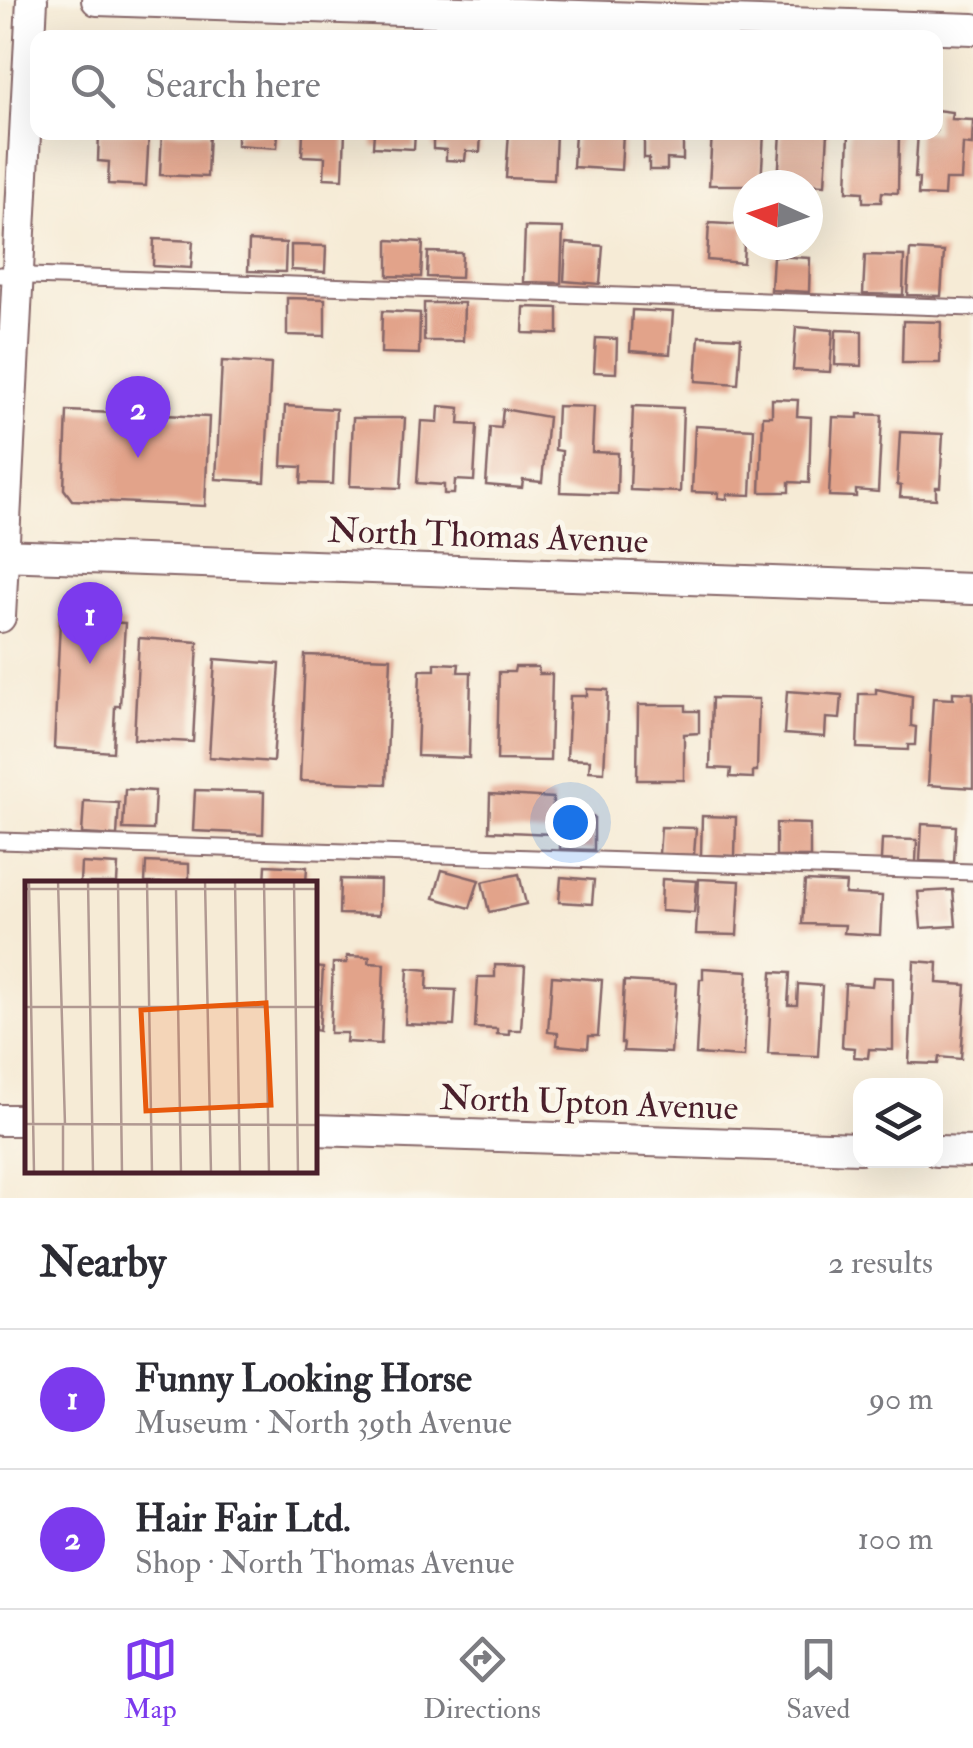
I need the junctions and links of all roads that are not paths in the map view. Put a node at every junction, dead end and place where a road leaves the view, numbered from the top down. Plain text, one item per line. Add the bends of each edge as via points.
1 (32, 0) edge
2 (97, 0) edge
3 (973, 29) edge
4 (9, 276) edge
5 (973, 308) edge
6 (2, 556) edge
7 (973, 589) edge
8 (0, 618) edge
9 (0, 842) edge
10 (973, 872) edge
11 (318, 1130) edge
12 (853, 1148) edge
13 (943, 1151) edge
14 (973, 1152) edge

1 - 4 street
2 - 3 street
4 - 5 lane
4 - 6 street
6 - 7 street, North Thomas Avenue
6 - 8 street
9 - 10 lane
11 - 12 street, North Upton Avenue
13 - 14 street

